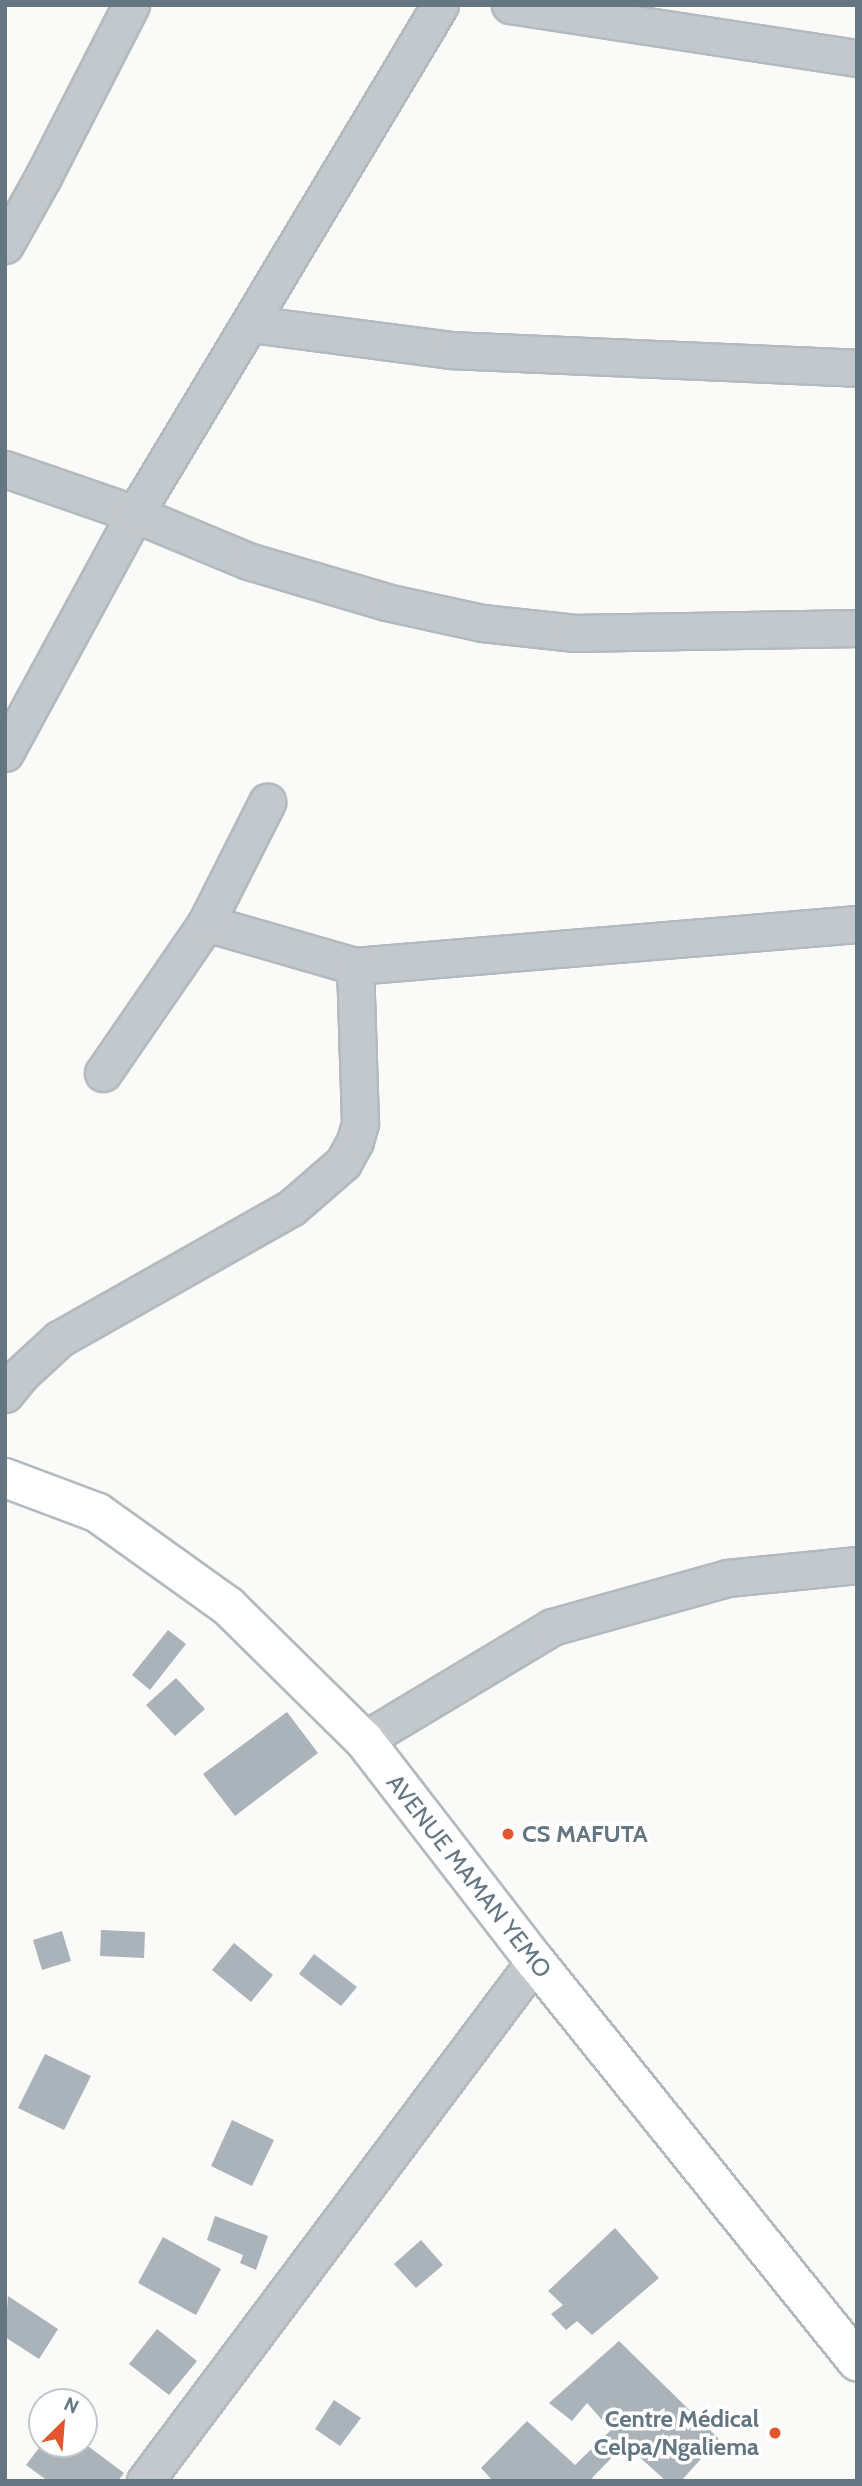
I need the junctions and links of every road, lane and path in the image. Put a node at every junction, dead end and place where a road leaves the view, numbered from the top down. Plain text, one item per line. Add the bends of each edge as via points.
1 (131, 5) edge
2 (440, 5) edge
3 (510, 5) edge
4 (857, 58) edge
5 (5, 245) edge
6 (251, 324) junction
7 (857, 368) edge
8 (5, 469) edge
9 (135, 514) junction
10 (857, 628) edge
11 (5, 753) edge
12 (267, 802) dead end
13 (206, 923) junction
14 (857, 924) edge
15 (355, 966) junction
16 (103, 1073) dead end
17 (5, 1394) edge
18 (5, 1478) edge
19 (857, 1565) edge
20 (363, 1740) junction
21 (535, 1961) junction
22 (857, 2361) edge
23 (145, 2481) edge

1 - 5 street
2 - 6 street
3 - 4 street
6 - 7 street via 450,350
6 - 9 street
8 - 9 street
9 - 10 street via 248,561 386,602 482,623 575,633
9 - 11 street
12 - 13 street
13 - 15 street
13 - 16 street
14 - 15 street
15 - 17 street via 360,1124 343,1163 291,1208 59,1339
18 - 20 street, AVENUE MAMAN YEMO via 98,1513 228,1606
19 - 20 street via 727,1578 552,1627
20 - 21 street, AVENUE MAMAN YEMO
21 - 22 street, AVENUE MAMAN YEMO
21 - 23 street

